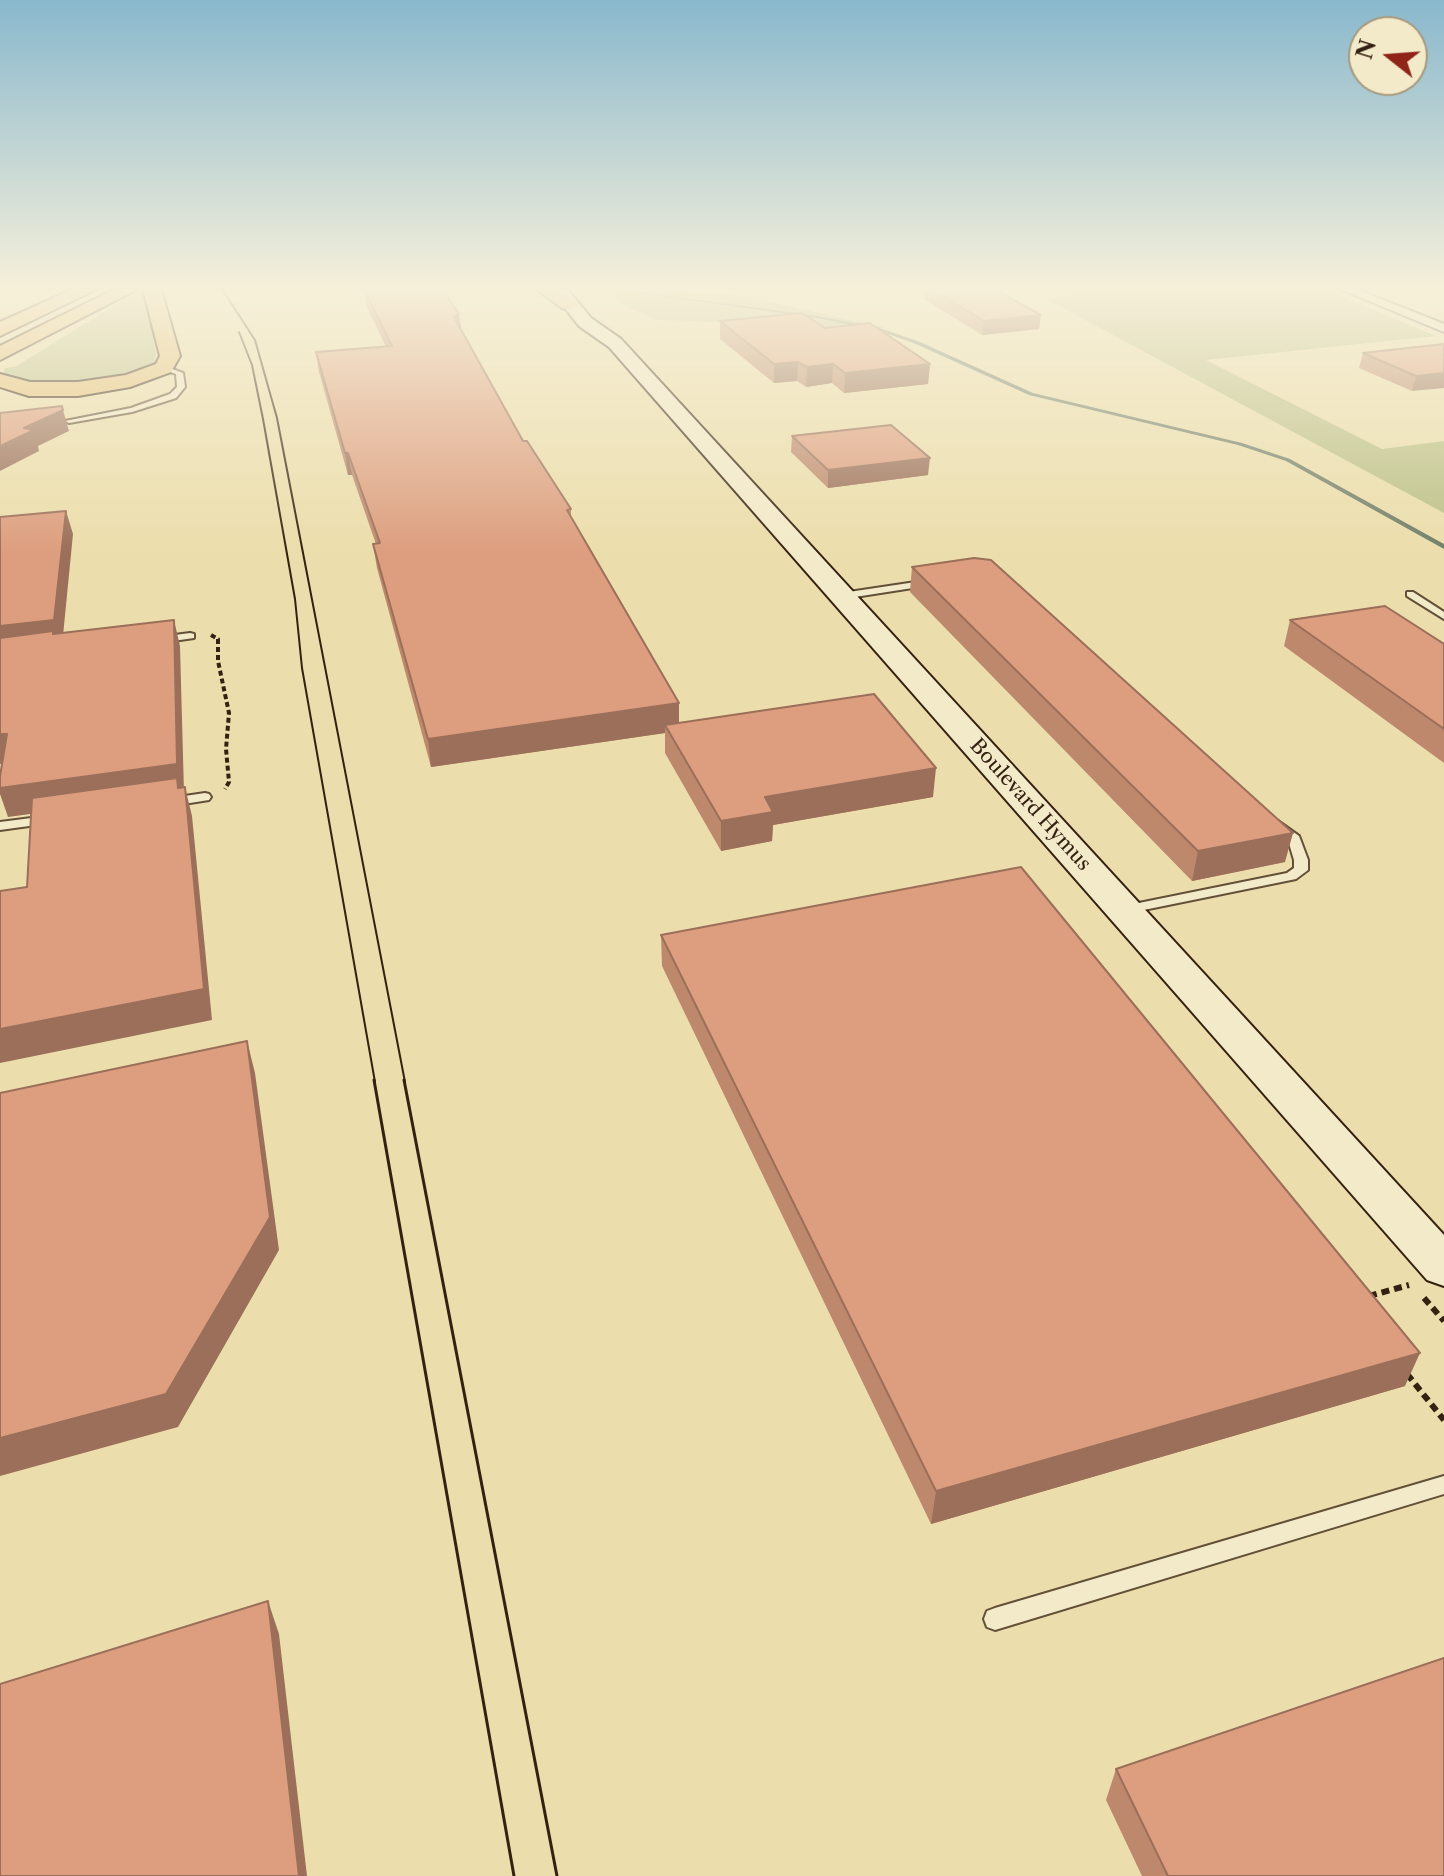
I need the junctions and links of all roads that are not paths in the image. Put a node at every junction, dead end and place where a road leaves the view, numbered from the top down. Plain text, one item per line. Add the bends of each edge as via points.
1 (143, 377) edge
2 (180, 377) edge
3 (645, 377) edge
4 (0, 380) edge
5 (69, 421) dead end
6 (943, 581) edge
7 (1410, 594) dead end
8 (842, 596) junction
9 (1444, 616) edge
10 (190, 636) road end
11 (146, 641) edge
12 (205, 797) road end
13 (160, 803) edge
14 (69, 816) edge
15 (1271, 819) edge
16 (0, 826) edge
17 (1124, 910) junction
18 (1444, 1267) edge
19 (1444, 1485) edge
20 (995, 1619) dead end

1 - 4 main road via 86,389 36,390
2 - 5 lane via 181,387 173,396 132,410
3 - 8 street, Boulevard Hymus
6 - 8 lane
7 - 9 lane
8 - 17 street, Boulevard Hymus
10 - 11 lane
12 - 13 lane
14 - 16 lane
15 - 17 lane via 1294,839 1301,870
17 - 18 street, Boulevard Hymus
19 - 20 lane

